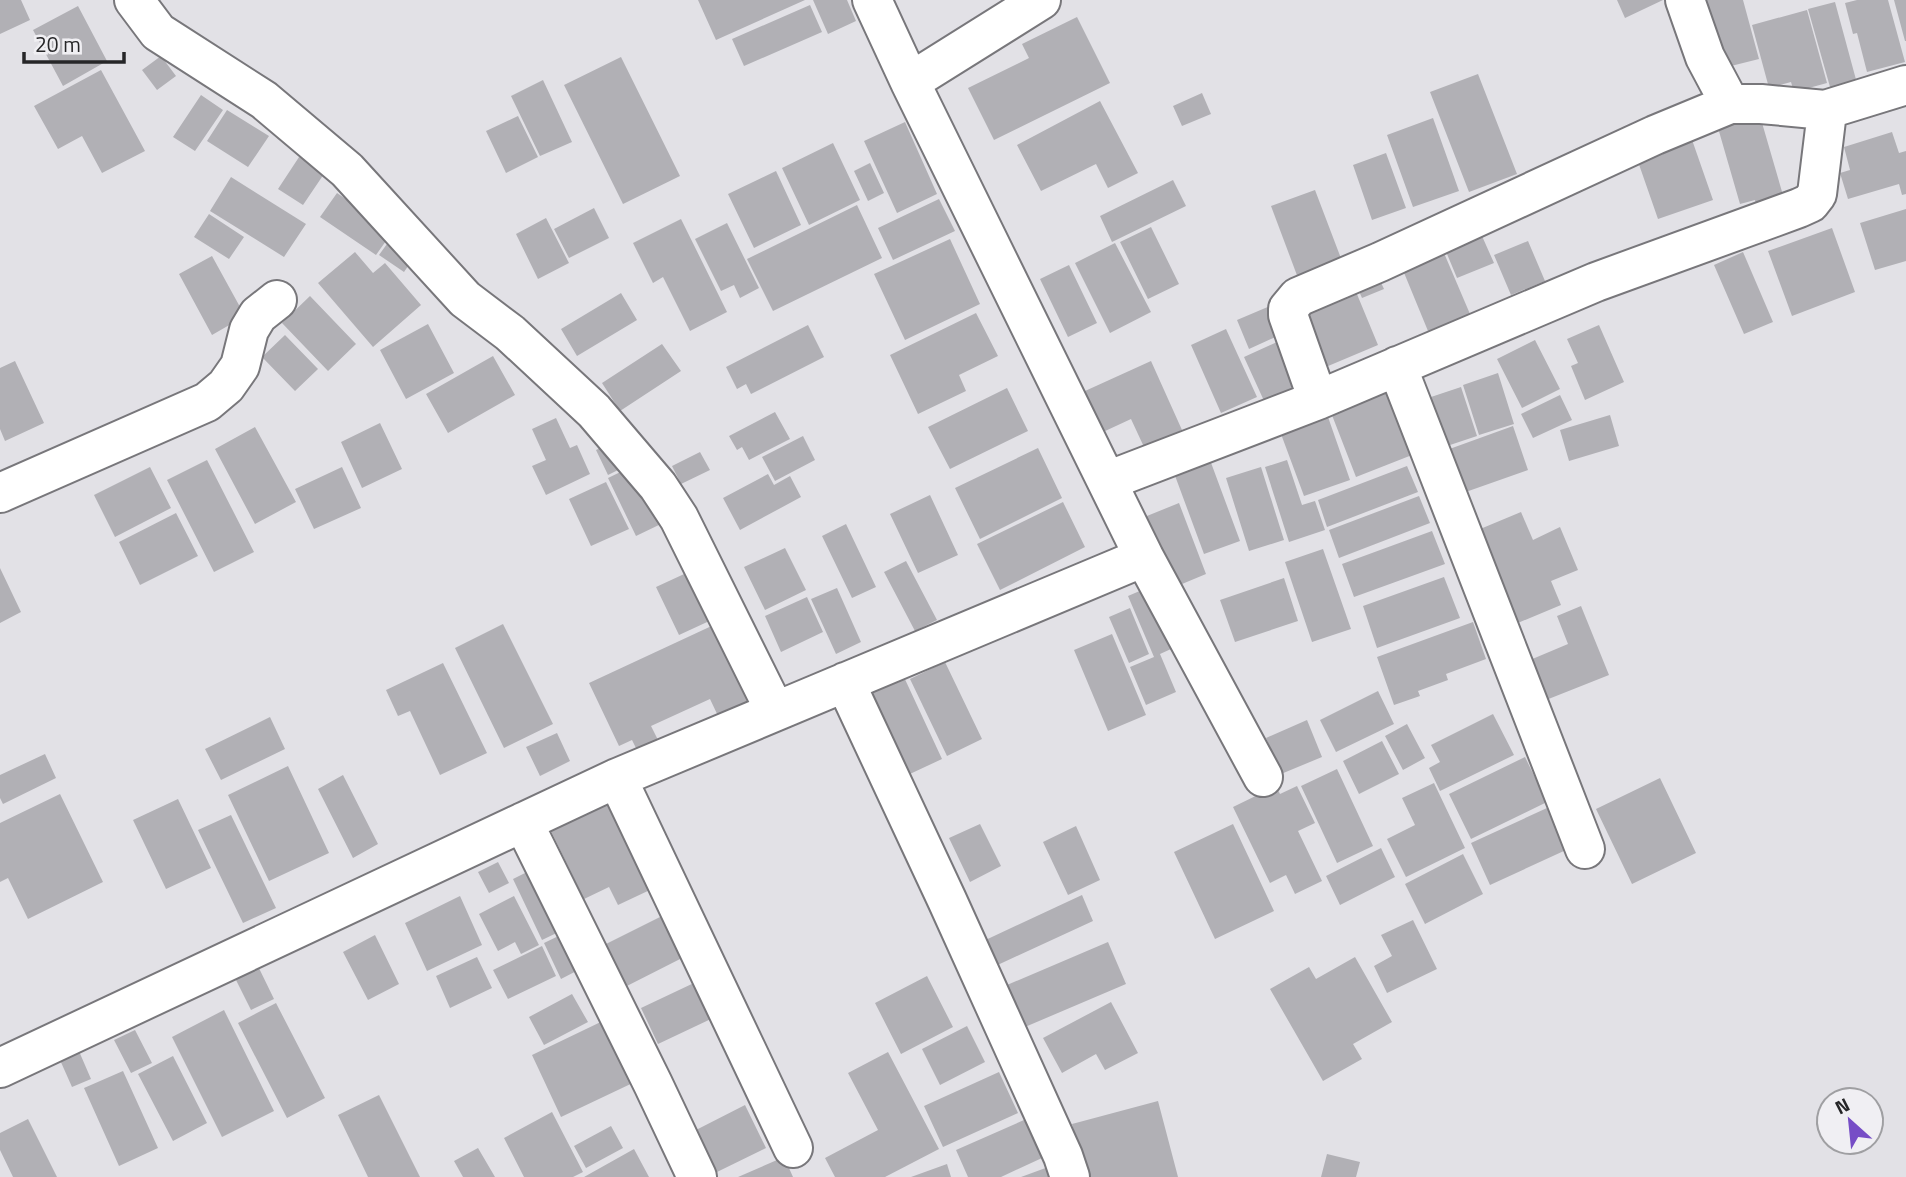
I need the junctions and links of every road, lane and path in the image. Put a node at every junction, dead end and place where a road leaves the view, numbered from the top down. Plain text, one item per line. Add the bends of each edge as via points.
1 (134, 0) edge
2 (872, 0) edge
3 (1041, 0) edge
4 (1685, 0) edge
5 (910, 82) junction
6 (1906, 85) edge
7 (1730, 104) junction
8 (1825, 110) junction
9 (277, 300) dead end
10 (1397, 366) junction
11 (1318, 400) junction
12 (1107, 481) junction
13 (0, 493) edge
14 (1144, 557) junction
15 (845, 682) junction
16 (775, 710) junction
17 (1263, 777) dead end
18 (617, 778) junction
19 (523, 822) junction
20 (1585, 849) dead end
21 (0, 1068) edge
22 (793, 1148) dead end
23 (697, 1177) edge
24 (1070, 1177) edge

1 - 16 street via 158,32 264,100 347,170 465,299 510,333 594,411 679,518
2 - 5 street
3 - 5 street
4 - 7 street via 1705,57
5 - 12 street
6 - 8 street
7 - 8 street
7 - 11 street via 1298,297 1288,316
8 - 10 street via 1817,194 1810,203 1595,282
9 - 13 street via 258,315 240,366 207,402
10 - 11 street
10 - 20 street
11 - 12 street
12 - 14 street
14 - 15 street
14 - 17 street
15 - 16 street
15 - 24 street
16 - 18 street
18 - 19 street
18 - 22 street
19 - 21 street
19 - 23 street

